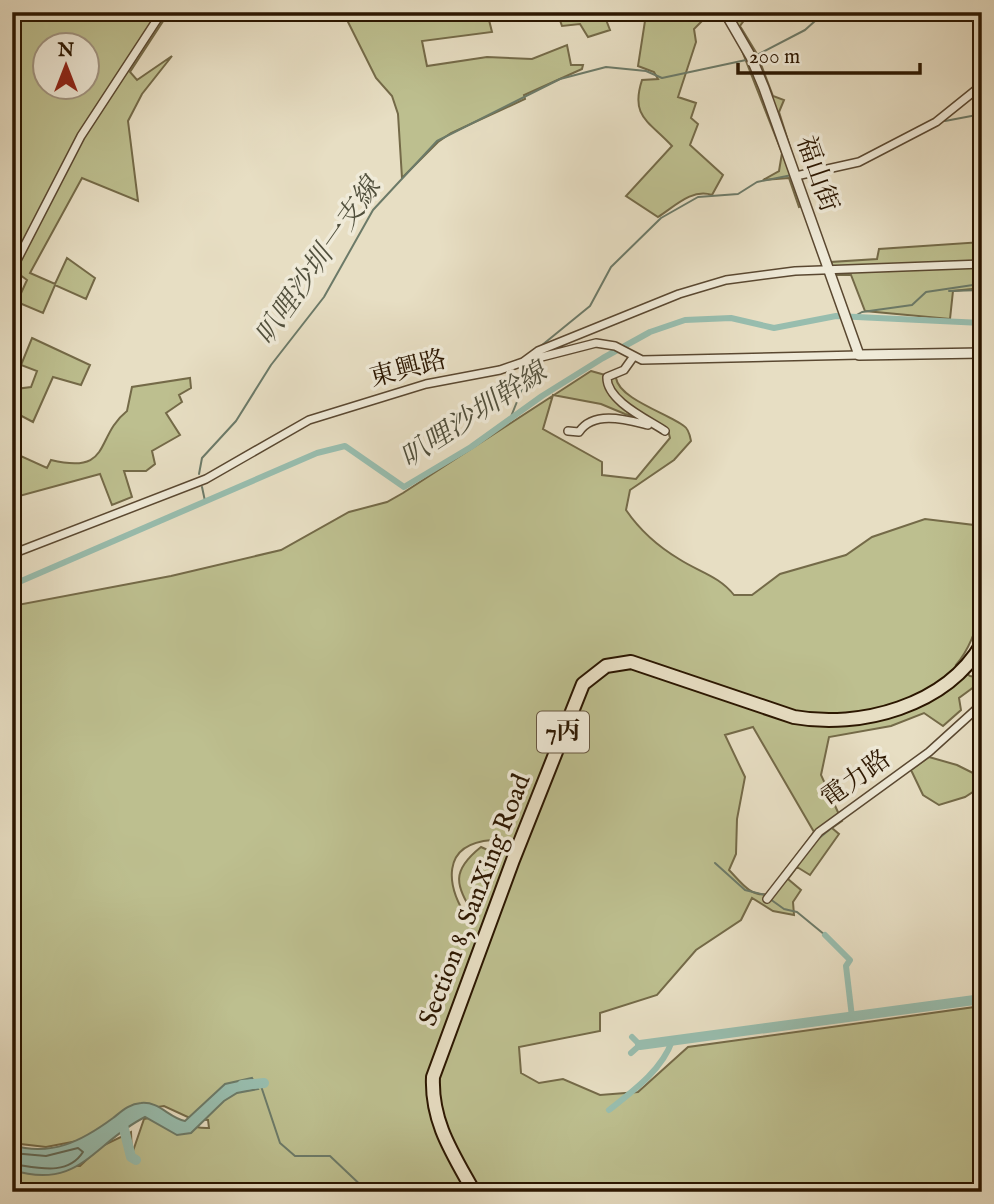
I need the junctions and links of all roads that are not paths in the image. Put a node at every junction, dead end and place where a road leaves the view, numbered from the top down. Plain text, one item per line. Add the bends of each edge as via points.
1 (162, 12) edge
2 (725, 12) edge
3 (982, 85) edge
4 (796, 176) junction
5 (982, 264) edge
6 (12, 270) edge
7 (828, 271) junction
8 (982, 353) edge
9 (859, 355) junction
10 (634, 356) junction
11 (523, 362) junction
12 (656, 426) junction
13 (665, 430) dead end
14 (568, 431) dead end
15 (12, 554) edge
16 (982, 643) edge
17 (982, 704) edge
18 (768, 899) dead end
19 (474, 1192) edge

1 - 6 street via 81,136
2 - 4 street, 福山街 via 755,65
3 - 4 street via 936,122 859,162
4 - 7 street, 福山街
5 - 7 street, 東興路
7 - 9 street, 福山街
7 - 11 street, 東興路 via 748,276 697,288 538,351
8 - 9 street
9 - 10 street via 642,360
10 - 11 street via 615,346 585,345
10 - 12 street via 624,370 611,373 606,381 639,417
11 - 15 street, 東興路 via 426,384 309,421 206,479
12 - 13 street
12 - 14 street via 601,419 579,432
16 - 19 main road, Section 8, SanXing Road / 7丙 via 954,676 927,698 901,708 819,722 793,718 631,662 606,666 583,684 433,1077 439,1125
17 - 18 street, 電力路 via 929,752 819,832

